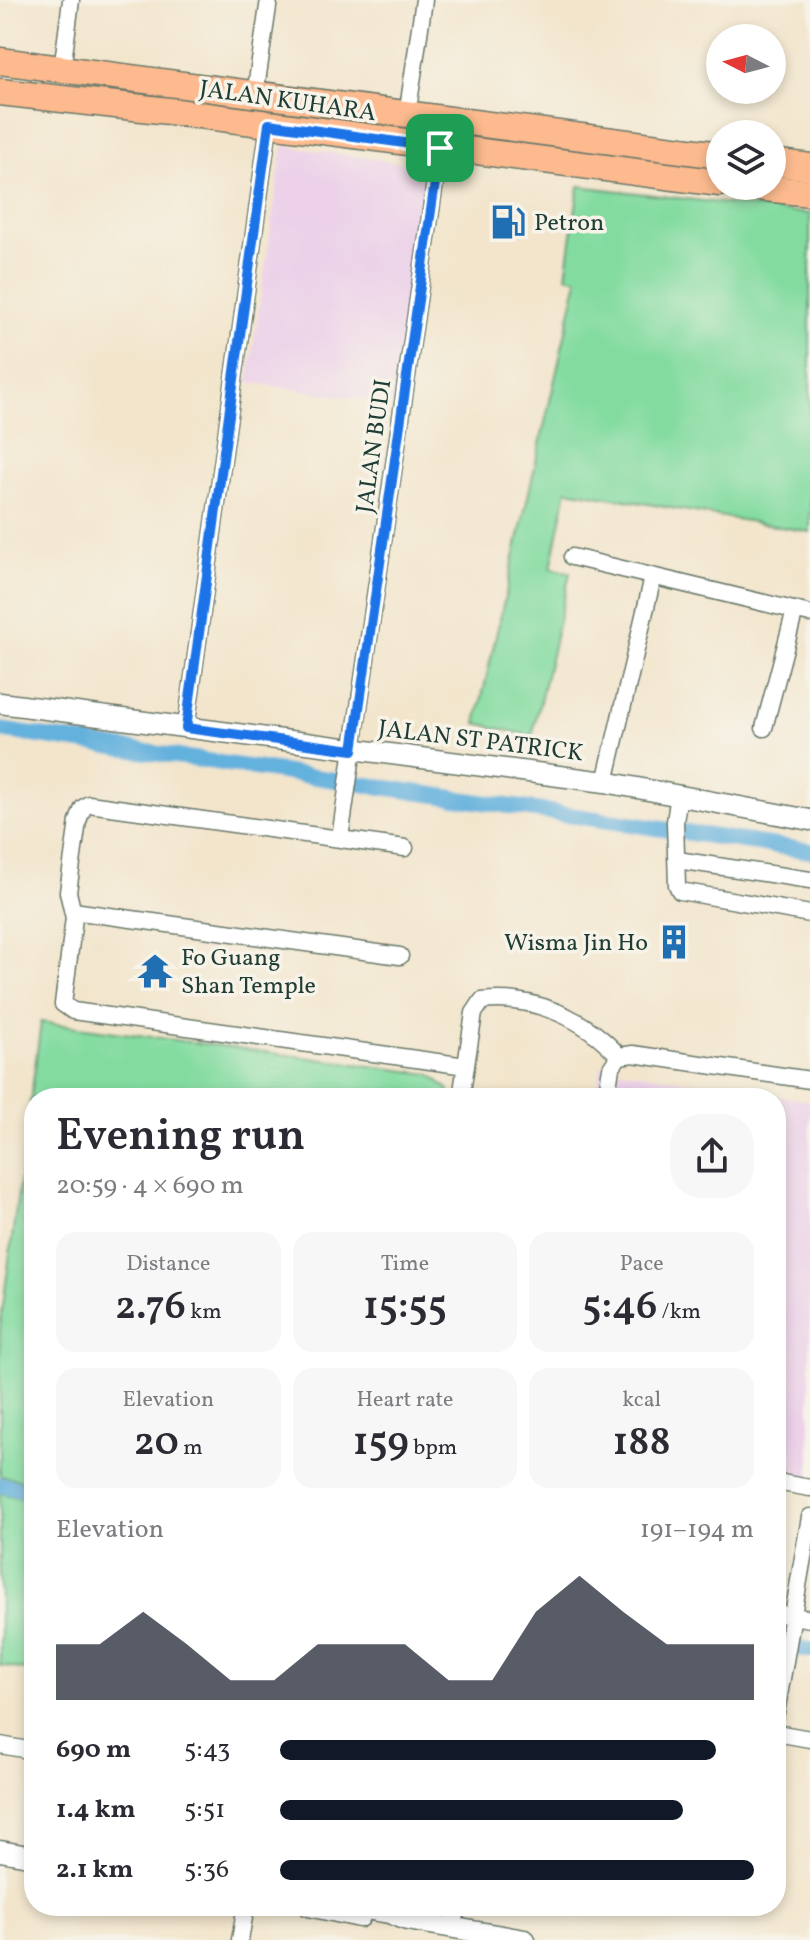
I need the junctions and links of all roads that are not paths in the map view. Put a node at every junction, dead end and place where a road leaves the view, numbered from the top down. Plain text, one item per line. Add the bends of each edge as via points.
1 (71, 0) edge
2 (269, 0) edge
3 (424, 0) edge
4 (0, 61) edge
5 (62, 70) junction
6 (0, 92) edge
7 (255, 95) junction
8 (407, 116) junction
9 (269, 124) junction
10 (440, 148) junction
11 (706, 153) edge
12 (786, 164) edge
13 (810, 167) edge
14 (706, 181) edge
15 (786, 183) edge
16 (786, 189) edge
17 (810, 191) edge
18 (572, 557) dead end
19 (653, 577) junction
20 (802, 612) edge
21 (0, 703) edge
22 (186, 728) junction
23 (764, 728) dead end
24 (353, 750) junction
25 (605, 782) junction
26 (679, 794) junction
27 (810, 820) edge
28 (340, 838) junction
29 (405, 848) dead end
30 (677, 860) junction
31 (810, 880) edge
32 (73, 911) junction
33 (810, 914) edge
34 (400, 956) dead end
35 (619, 1056) junction
36 (466, 1066) junction
37 (810, 1080) edge
38 (463, 1088) edge
39 (608, 1088) edge
40 (786, 1484) edge
41 (810, 1488) edge
42 (810, 1517) edge
43 (786, 1607) edge
44 (786, 1615) edge
45 (810, 1619) edge
46 (786, 1631) edge
47 (786, 1658) edge
48 (786, 1735) edge
49 (810, 1739) edge
50 (0, 1745) edge
51 (24, 1749) edge
52 (0, 1851) edge
53 (24, 1855) edge
54 (244, 1916) edge
55 (358, 1916) edge
56 (397, 1916) edge
57 (456, 1916) edge
58 (407, 1920) junction
59 (454, 1928) junction
60 (240, 1940) edge
61 (525, 1940) edge

1 - 5 street
2 - 7 street
3 - 8 street
4 - 5 main road, JALAN KUHARA
5 - 7 main road, JALAN KUHARA
6 - 9 main road, JALAN KUHARA
7 - 8 main road, JALAN KUHARA
8 - 11 main road, JALAN KUHARA
9 - 10 main road, JALAN KUHARA
9 - 22 street
10 - 14 main road, JALAN KUHARA
10 - 24 street, JALAN BUDI
12 - 13 main road
15 - 17 main road
16 - 17 main road
18 - 19 street
19 - 20 street
19 - 25 street
20 - 23 street
21 - 22 street, JALAN ST PATRICK
22 - 24 street, JALAN ST PATRICK
24 - 25 street, JALAN ST PATRICK
24 - 28 street, JALAN BUDI
25 - 26 street, JALAN ST PATRICK
26 - 27 street, JALAN ST PATRICK
26 - 30 street
28 - 29 street
28 - 32 street via 89,804 78,821 68,892
30 - 31 street
30 - 33 street via 677,885 685,894
32 - 34 street
32 - 36 street via 63,999 69,1010
35 - 36 street via 554,1009 487,1000 476,1007
35 - 37 street
35 - 39 street
36 - 38 street
40 - 41 street
42 - 43 street
44 - 45 street
46 - 47 street
48 - 49 street
50 - 51 street
52 - 53 street
54 - 60 street
55 - 58 street
56 - 58 street
57 - 59 street
58 - 59 street
59 - 61 street

